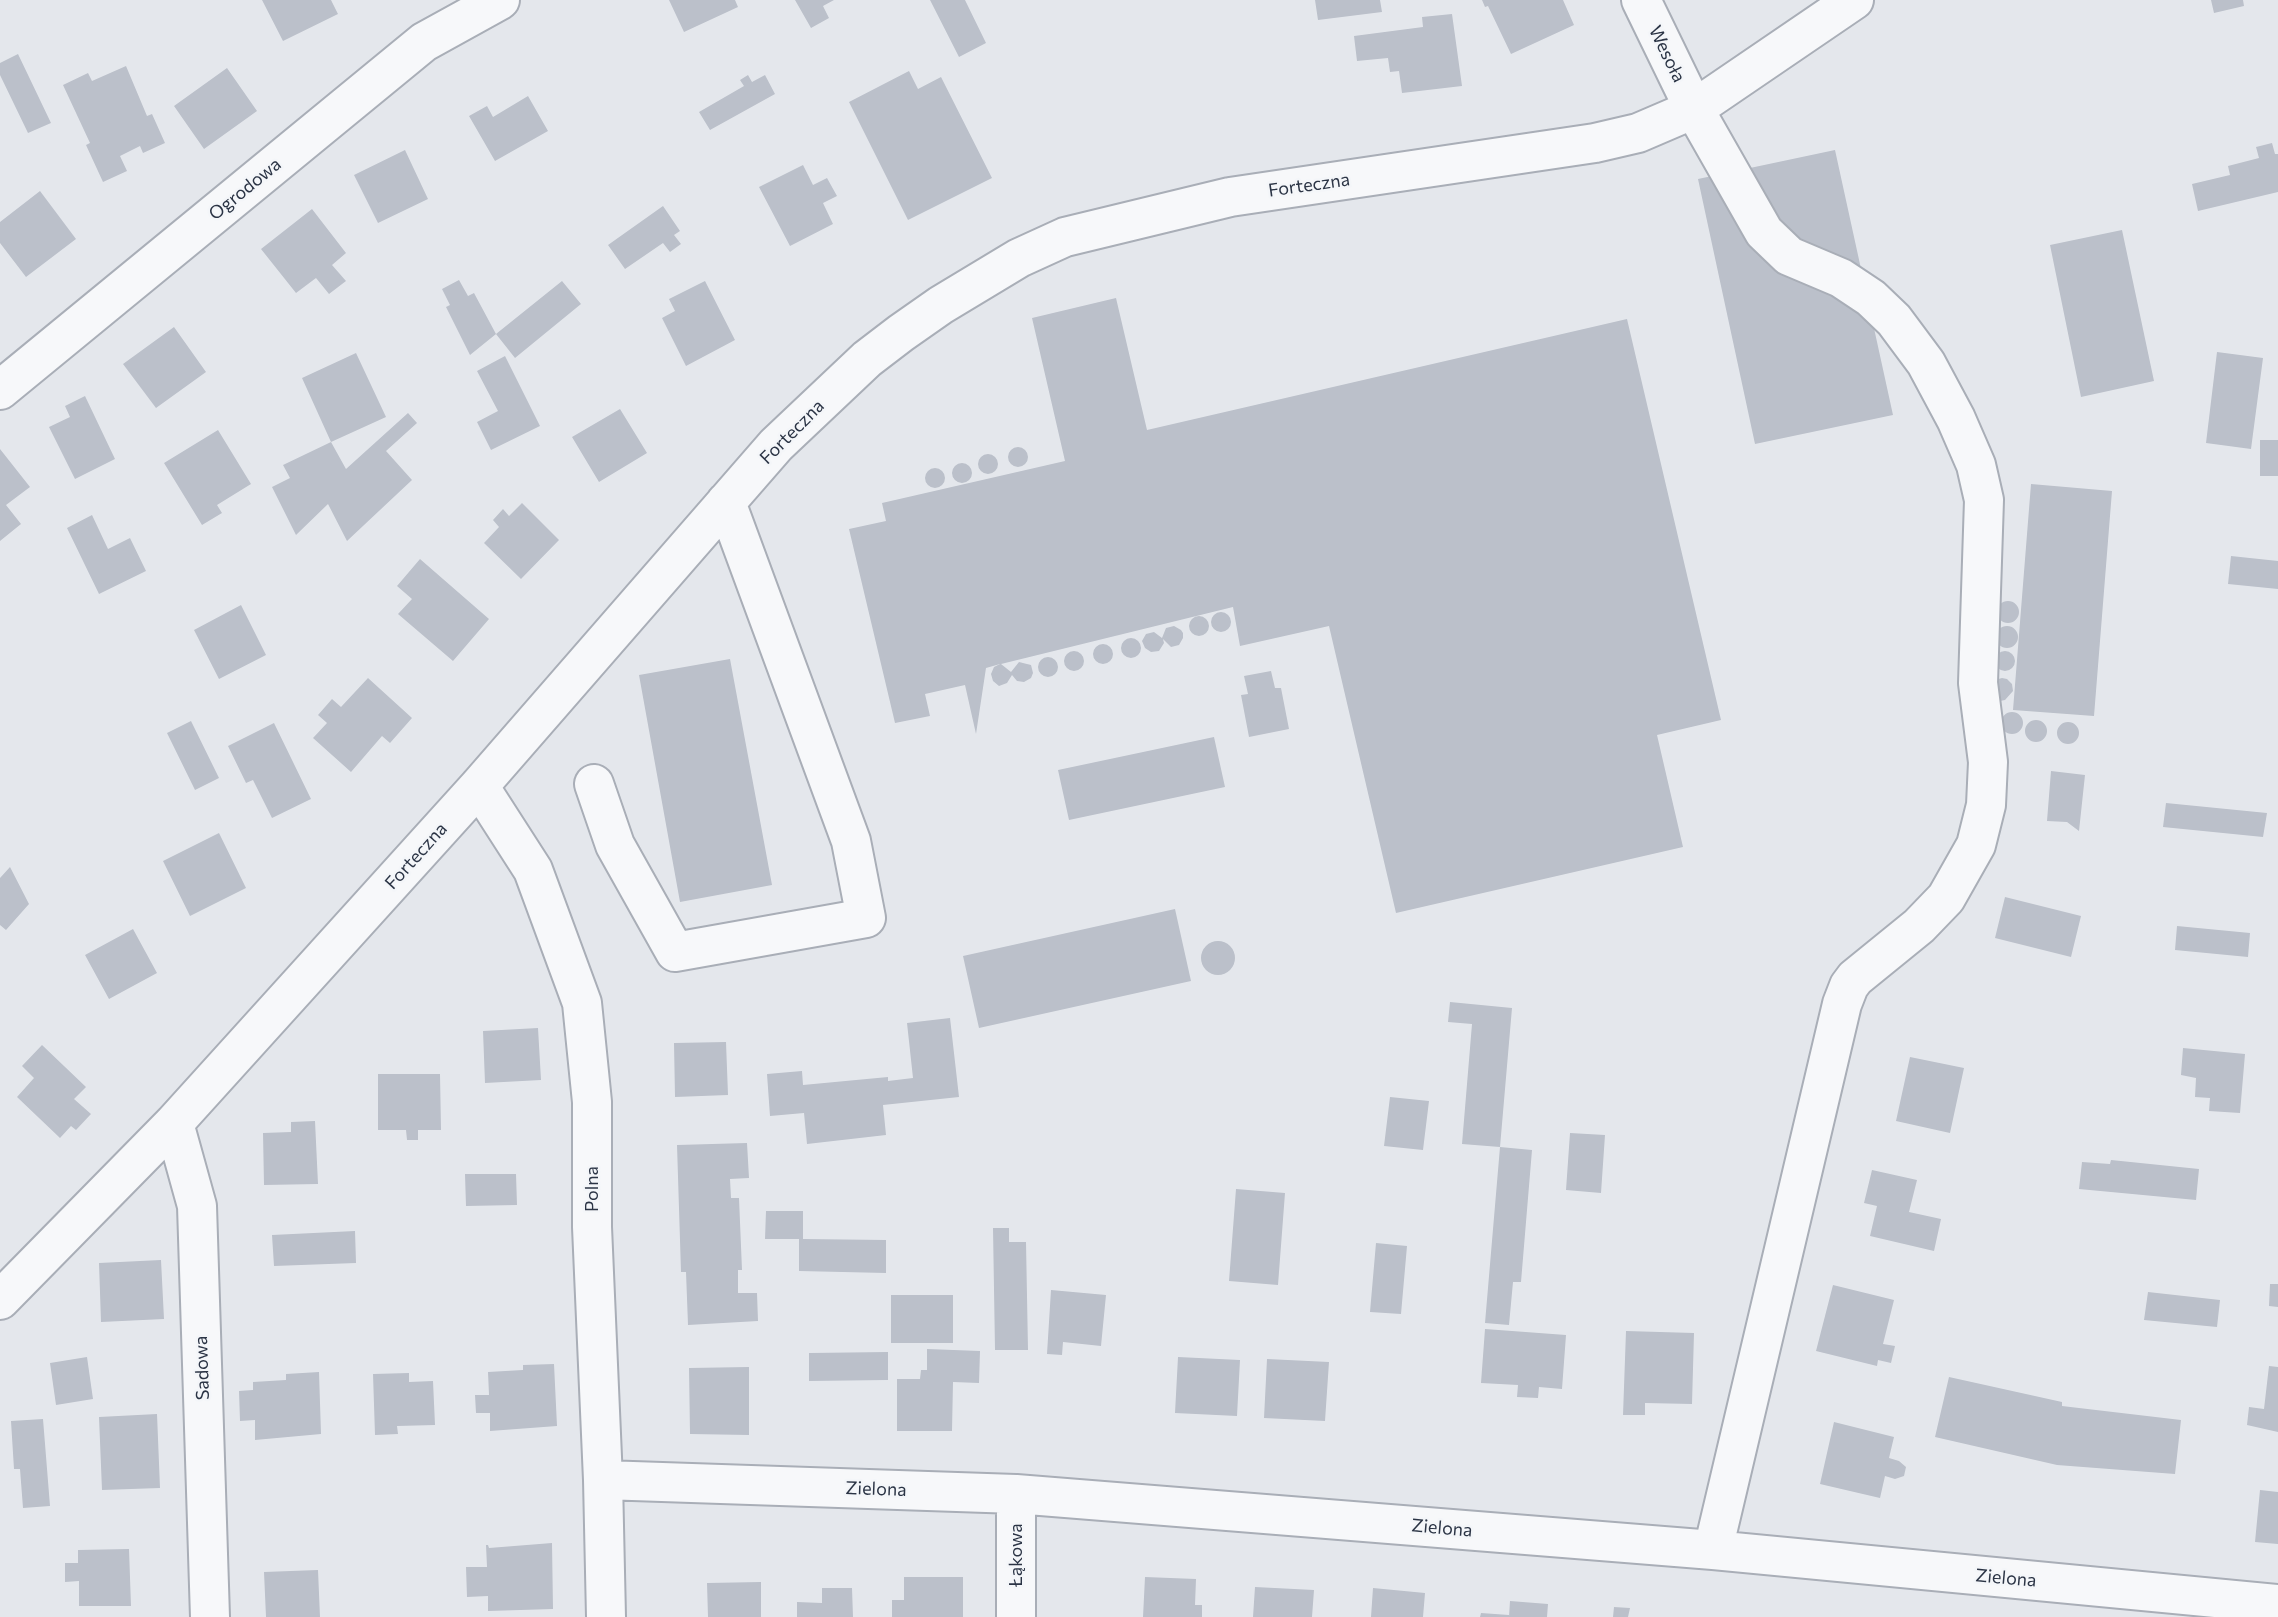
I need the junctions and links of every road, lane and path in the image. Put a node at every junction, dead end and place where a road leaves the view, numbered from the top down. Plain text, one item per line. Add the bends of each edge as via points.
1 (500, 0) edge
2 (1641, 0) edge
3 (1854, 0) edge
4 (1694, 109) junction
5 (0, 390) edge
6 (726, 502) junction
7 (594, 784) dead end
8 (479, 786) junction
9 (174, 1123) junction
10 (0, 1300) edge
11 (603, 1480) junction
12 (1016, 1494) junction
13 (1713, 1550) junction
14 (2278, 1604) edge
15 (209, 1617) edge
16 (606, 1617) edge
17 (1016, 1617) edge

1 - 5 street, Ogrodowa via 424,42
2 - 4 street, Wesoła
3 - 4 street, Forteczna
4 - 6 street, Forteczna via 1638,133 1595,143 1230,197 1065,237 981,280 875,352 776,445
4 - 13 street, Wesoła via 1764,232 1789,256 1841,278 1894,320 1926,363 1976,465 1984,500 1978,683 1988,762 1986,805 1976,845 1945,898 1919,926 1855,978 1842,1004
6 - 7 street via 851,841 866,918 675,952 615,845
6 - 8 street, Forteczna
8 - 9 street, Forteczna
8 - 11 street, Polna via 533,870 582,1003 592,1102 592,1227
9 - 10 street, Forteczna
9 - 15 street, Sadowa via 197,1206
11 - 12 street, Zielona
11 - 16 street, Polna
12 - 13 street, Zielona
12 - 17 street, Łąkowa
13 - 14 street, Zielona

